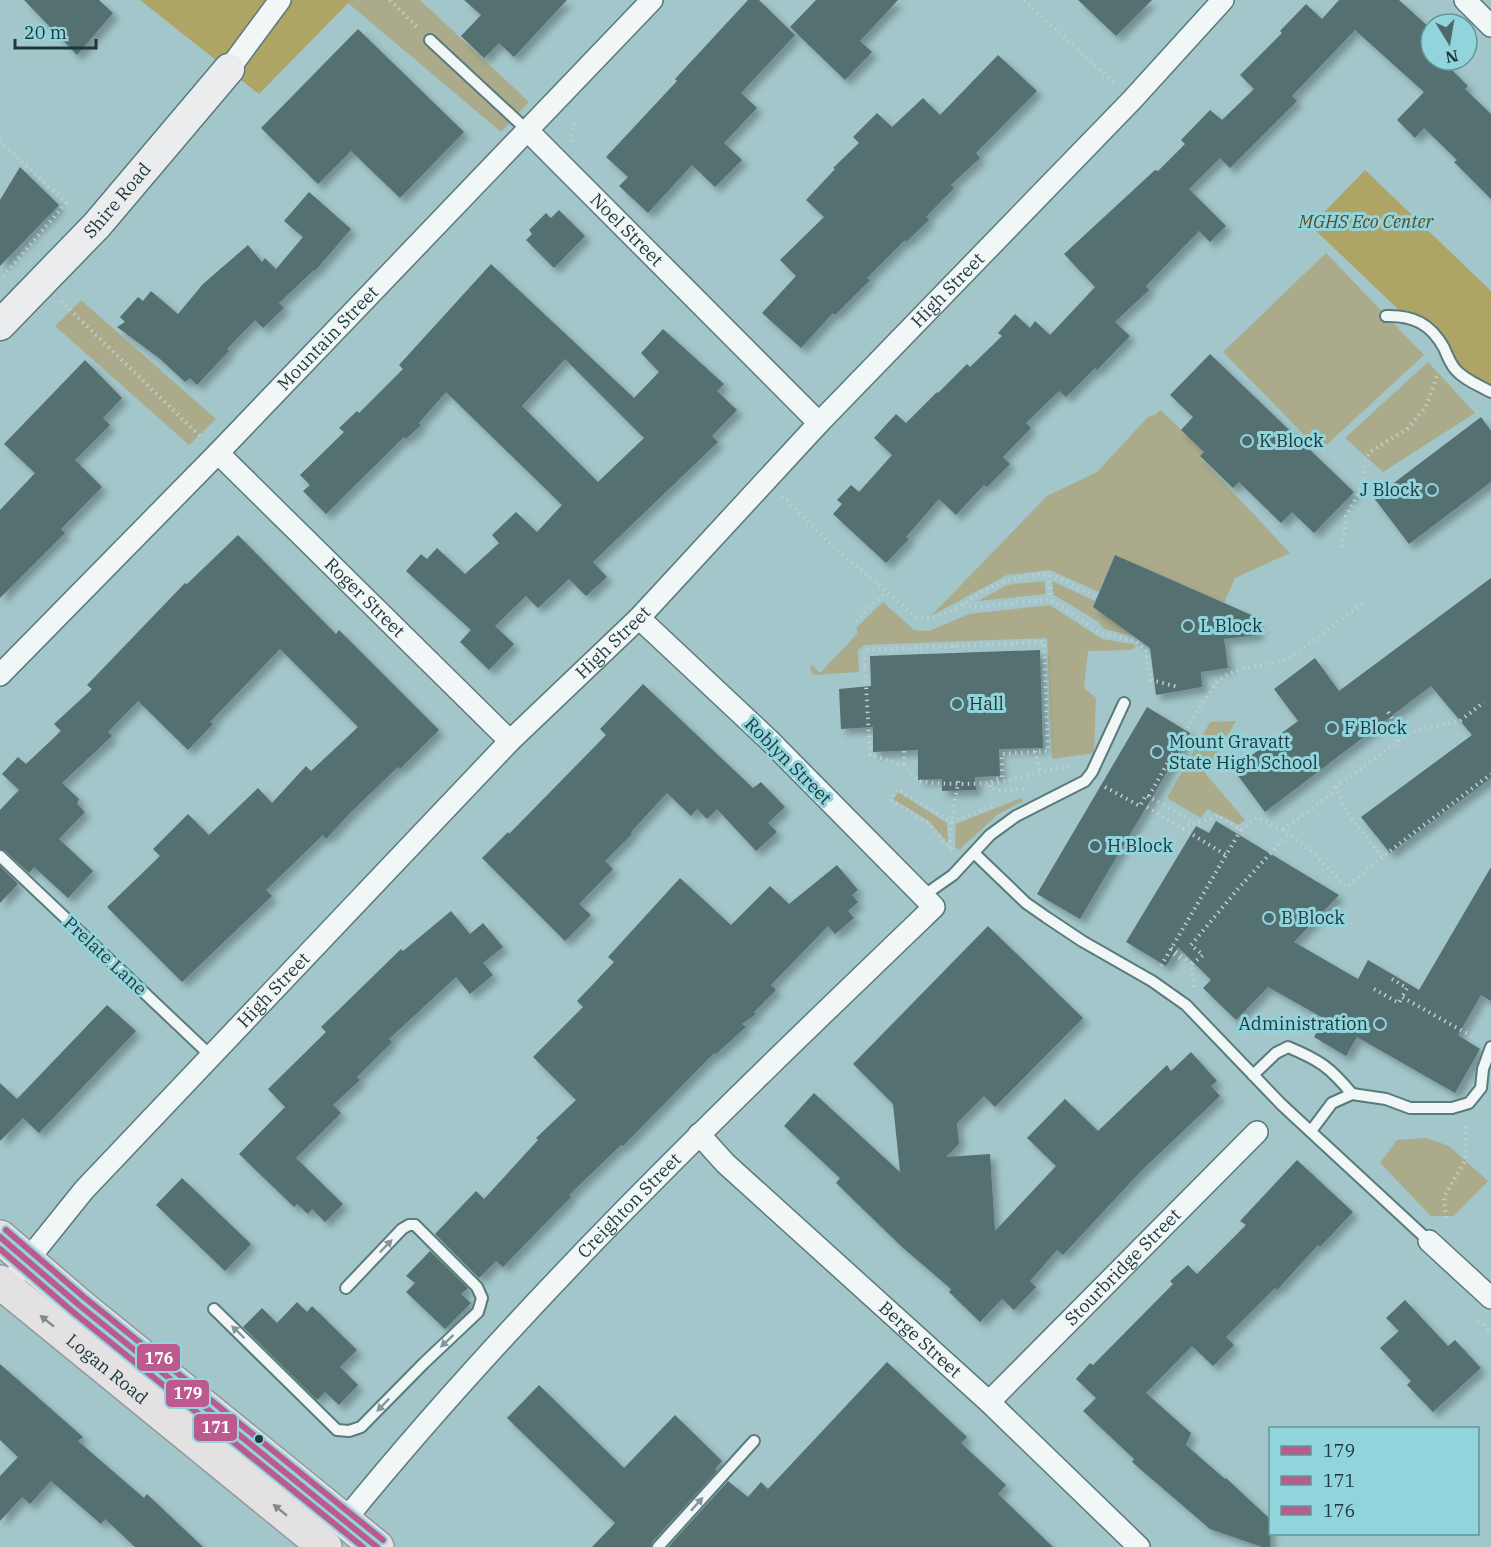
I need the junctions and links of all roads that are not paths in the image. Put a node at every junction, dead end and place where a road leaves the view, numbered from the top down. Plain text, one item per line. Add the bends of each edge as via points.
1 (280, 0) edge
2 (652, 0) edge
3 (1223, 0) edge
4 (1465, 0) edge
5 (1491, 26) edge
6 (430, 40) road end
7 (229, 69) joint
8 (527, 130) junction
9 (1386, 316) dead end
10 (0, 325) edge
11 (1491, 392) edge
12 (819, 423) junction
13 (218, 453) junction
14 (639, 618) junction
15 (0, 675) edge
16 (1124, 703) dead end
17 (510, 741) junction
18 (974, 853) junction
19 (0, 856) edge
20 (928, 902) junction
21 (1486, 1044) edge
22 (211, 1056) junction
23 (1253, 1075) junction
24 (1352, 1094) junction
25 (1311, 1131) junction
26 (1257, 1132) dead end
27 (699, 1134) junction
28 (0, 1237) edge
29 (1429, 1241) joint
30 (27, 1261) junction
31 (3, 1284) edge
32 (346, 1288) dead end
33 (1491, 1298) edge
34 (214, 1309) dead end
35 (990, 1402) junction
36 (754, 1441) dead end
37 (345, 1520) junction
38 (325, 1547) edge
39 (377, 1547) edge
40 (658, 1547) edge
41 (1139, 1547) edge

1 - 7 street
2 - 8 street, Mountain Street
3 - 12 street, High Street
4 - 5 street
6 - 8 lane, Noel Street
7 - 10 street, Shire Road via 97,225
8 - 12 street, Noel Street
8 - 13 street, Mountain Street
9 - 11 lane via 1401,315 1430,328 1454,368
12 - 14 street, High Street
13 - 15 street, Mountain Street
13 - 17 street, Roger Street
14 - 17 street, High Street
14 - 20 street, Roblyn Street via 768,739
16 - 18 lane via 1085,781 1016,816
17 - 22 street, High Street
18 - 20 lane
18 - 23 lane via 1026,903 1186,1005
19 - 22 lane, Prelate Lane
20 - 27 street, Creighton Street
21 - 24 lane via 1481,1088 1468,1103 1452,1108 1410,1108 1386,1099
22 - 30 street, High Street via 84,1190
23 - 24 lane via 1288,1047 1332,1071
23 - 25 lane
24 - 25 lane via 1332,1103
25 - 29 lane
26 - 35 street, Stourbridge Street
27 - 35 street, Berge Street via 725,1163
27 - 37 street, Creighton Street via 512,1326
28 - 30 main road, Logan Road
29 - 33 street
30 - 31 street, High Street
30 - 37 main road, Logan Road
38 -> 31 main road, Logan Road
32 -> 34 lane via 402,1229 415,1225 477,1287 482,1298 478,1312 361,1427 350,1431 338,1430
35 - 41 street, Berge Street
40 -> 36 lane
37 - 39 main road, Logan Road

